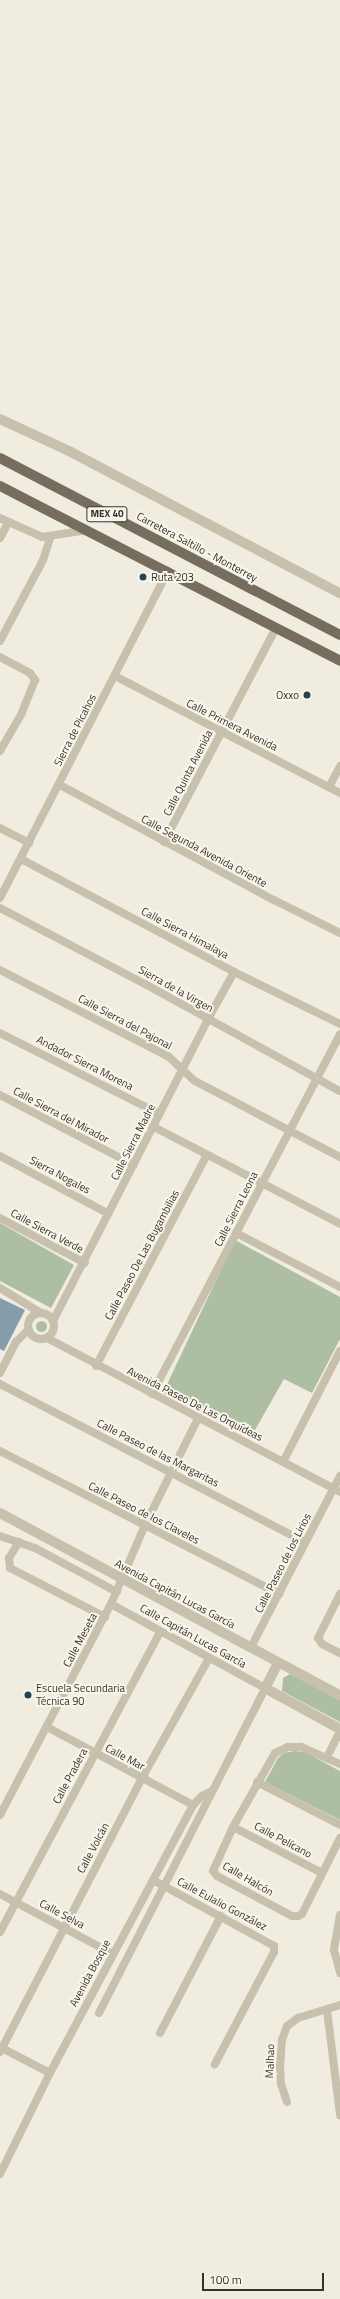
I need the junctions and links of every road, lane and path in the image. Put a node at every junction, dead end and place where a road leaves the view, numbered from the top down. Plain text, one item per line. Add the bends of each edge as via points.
1 (0, 419) edge
2 (0, 458) edge
3 (0, 486) edge
4 (0, 518) edge
5 (8, 523) junction
6 (87, 530) junction
7 (0, 538) edge
8 (50, 538) junction
9 (168, 571) junction
10 (340, 593) edge
11 (276, 628) junction
12 (340, 635) edge
13 (0, 641) edge
14 (0, 657) edge
15 (340, 661) edge
16 (115, 676) junction
17 (221, 731) junction
18 (0, 752) edge
19 (340, 766) edge
20 (60, 785) junction
21 (329, 787) junction
22 (340, 793) edge
23 (0, 828) edge
24 (164, 842) junction
25 (29, 843) junction
26 (21, 858) junction
27 (0, 898) edge
28 (0, 908) edge
29 (340, 933) edge
30 (0, 970) edge
31 (234, 972) junction
32 (208, 1019) junction
33 (340, 1024) edge
34 (0, 1033) edge
35 (340, 1034) edge
36 (182, 1070) junction
37 (317, 1078) junction
38 (340, 1091) edge
39 (0, 1095) edge
40 (160, 1114) junction
41 (154, 1127) junction
42 (289, 1131) junction
43 (207, 1155) junction
44 (0, 1156) edge
45 (340, 1157) edge
46 (134, 1165) junction
47 (262, 1183) junction
48 (109, 1214) junction
49 (0, 1218) edge
50 (340, 1224) edge
51 (236, 1233) junction
52 (85, 1263) junction
53 (340, 1287) edge
54 (0, 1288) edge
55 (41, 1313) junction
56 (53, 1321) junction
57 (29, 1329) junction
58 (47, 1338) junction
59 (340, 1351) edge
60 (96, 1366) junction
61 (0, 1372) edge
62 (0, 1384) edge
63 (152, 1394) junction
64 (198, 1418) junction
65 (0, 1451) edge
66 (283, 1462) junction
67 (171, 1472) junction
68 (340, 1476) edge
69 (337, 1490) edge
70 (0, 1513) edge
71 (145, 1526) junction
72 (0, 1536) edge
73 (19, 1542) junction
74 (305, 1542) junction
75 (4, 1557) edge
76 (122, 1580) junction
77 (117, 1592) junction
78 (279, 1594) junction
79 (340, 1596) edge
80 (111, 1604) junction
81 (105, 1617) junction
82 (161, 1631) junction
83 (251, 1647) junction
84 (340, 1653) edge
85 (209, 1658) junction
86 (278, 1663) junction
87 (265, 1688) junction
88 (340, 1695) edge
89 (47, 1727) junction
90 (340, 1730) edge
91 (94, 1752) junction
92 (327, 1757) junction
93 (339, 1762) edge
94 (142, 1778) junction
95 (257, 1782) junction
96 (212, 1791) junction
97 (193, 1805) junction
98 (0, 1815) edge
99 (340, 1825) edge
100 (233, 1827) junction
101 (340, 1838) edge
102 (322, 1873) junction
103 (153, 1880) junction
104 (165, 1886) junction
105 (0, 1894) edge
106 (16, 1902) junction
107 (340, 1915) edge
108 (221, 1916) junction
109 (64, 1928) junction
110 (0, 1932) edge
111 (113, 1954) junction
112 (338, 1958) edge
113 (340, 1973) edge
114 (340, 2005) edge
115 (327, 2010) junction
116 (99, 2013) dead end
117 (160, 2033) dead end
118 (1, 2049) edge
119 (215, 2064) dead end
120 (50, 2074) junction
121 (287, 2102) dead end
122 (340, 2115) edge
123 (0, 2174) edge

1 - 10 street via 69,452
2 - 12 main road, Carretera Saltillo - Monterrey / MEX 40
3 - 6 main road, MEX 40
4 - 5 street
5 - 7 street
5 - 8 street via 38,536
6 - 8 street
6 - 9 main road, MEX 40
8 - 13 street via 43,560
9 - 11 main road, MEX 40
9 - 16 street, Sierra de Picahos
11 - 15 main road, MEX 40
11 - 17 street, Calle Quinta Avenida
14 - 18 street via 30,673 35,680 27,702
16 - 17 street, Calle Primera Avenida
16 - 20 street, Sierra de Picahos
17 - 21 street, Calle Primera Avenida
17 - 24 street, Calle Quinta Avenida
19 - 21 street
20 - 24 street, Calle Segunda Avenida Oriente
20 - 25 street, Sierra de Picahos
21 - 22 street, Calle Primera Avenida
23 - 25 street
24 - 29 street, Calle Segunda Avenida Oriente
25 - 26 street, Sierra de Picahos
26 - 27 street, Sierra de Picahos
26 - 31 street, Calle Sierra Himalaya
28 - 32 street, Sierra de la Virgen
30 - 36 street, Calle Sierra del Pajonal via 169,1057
31 - 32 street, Calle Sierra Madre
31 - 33 street, Calle Sierra Himalaya
32 - 36 street, Calle Sierra Madre
32 - 37 street, Sierra de la Virgen
34 - 40 street, Andador Sierra Morena
35 - 37 street, Calle Sierra Leona
36 - 40 street, Calle Sierra Madre
36 - 42 street, Calle Sierra del Pajonal via 195,1081
37 - 38 street, Sierra de la Virgen
37 - 42 street, Calle Sierra Leona
39 - 46 street, Calle Sierra del Mirador
40 - 41 street, Calle Sierra Madre
41 - 43 street
41 - 46 street, Calle Sierra Madre
42 - 45 street, Calle Sierra del Pajonal
42 - 47 street, Calle Sierra Leona
43 - 47 street
43 - 60 street, Calle Paseo De Las Bugambilias
44 - 48 street, Sierra Nogales
46 - 48 street, Calle Sierra Madre
47 - 50 street
47 - 51 street, Calle Sierra Leona
48 - 52 street, Calle Sierra Madre
49 - 52 street, Calle Sierra Verde
51 - 53 street
51 - 63 street, Calle Sierra Leona
52 - 56 street, Calle Sierra Madre
54 - 55 street
55 - 56 street
55 - 57 street via 30,1320
56 - 58 street, Calle Sierra Madre via 52,1334
57 - 58 street via 34,1337
57 - 61 street via 16,1342
58 - 60 street, Avenida Paseo De Las Orquídeas
59 - 66 street
60 - 63 street, Avenida Paseo De Las Orquídeas
62 - 67 street, Calle Paseo de las Margaritas
63 - 64 street, Avenida Paseo De Las Orquídeas
64 - 66 street, Avenida Paseo De Las Orquídeas
64 - 67 street, Calle Meseta
65 - 71 street, Calle Paseo de los Claveles
66 - 69 street, Avenida Paseo De Las Orquídeas
67 - 71 street, Calle Meseta
67 - 74 street, Calle Paseo de las Margaritas
68 - 69 street
69 - 74 street, Calle Paseo de los Lirios
70 - 76 street, Avenida Capitán Lucas García
71 - 76 street, Calle Meseta
71 - 78 street, Calle Paseo de los Claveles
72 - 73 street
73 - 75 street
73 - 77 street
74 - 78 street, Calle Paseo de los Lirios
75 - 81 street via 15,1572
76 - 77 street, Calle Meseta
76 - 83 street, Avenida Capitán Lucas García
77 - 80 street, Calle Meseta
78 - 83 street, Calle Paseo de los Lirios
79 - 84 street via 318,1638 322,1644
80 - 81 street, Calle Meseta
80 - 82 street, Calle Capitán Lucas García
81 - 89 street, Calle Meseta
82 - 85 street, Calle Capitán Lucas García
82 - 91 street, Calle Pradera
83 - 86 street, Avenida Capitán Lucas García
85 - 87 street, Calle Capitán Lucas García
85 - 94 street, Calle Volcán
86 - 87 street, Avenida Bosque
86 - 88 street, Avenida Capitán Lucas García
87 - 90 street
87 - 96 street, Avenida Bosque
89 - 91 street, Calle Mar
89 - 98 street, Calle Meseta
90 - 92 street
91 - 94 street, Calle Mar
91 - 106 street, Calle Pradera
92 - 93 street, Calle Halcón
92 - 95 street, Calle Halcón via 307,1748 288,1747 272,1756
94 - 97 street, Calle Mar
94 - 109 street, Calle Volcán
95 - 99 street
95 - 100 street, Calle Halcón
96 - 97 street, Avenida Bosque
96 - 104 street, Avenida Bosque
97 - 103 street, Avenida Bosque
100 - 102 street, Calle Pelícano
100 - 102 street, Calle Halcón via 213,1867 214,1874 292,1916 302,1914
101 - 102 street, Calle Halcón
103 - 104 street, Calle Eulalio González
103 - 111 street, Avenida Bosque
104 - 108 street, Calle Eulalio González
104 - 116 street, Avenida Bosque
105 - 106 street, Calle Selva
106 - 109 street, Calle Selva
106 - 110 street, Calle Pradera
107 - 112 street via 334,1940
108 - 117 street
108 - 119 street, Calle Eulalio González via 272,1943 274,1952
109 - 111 street, Calle Selva
109 - 118 street, Calle Volcán
111 - 120 street, Avenida Bosque
112 - 113 street
114 - 115 street
115 - 121 street, Malhao via 291,2022 284,2032 280,2067 281,2084
115 - 122 street
118 - 120 street
120 - 123 street, Avenida Bosque

